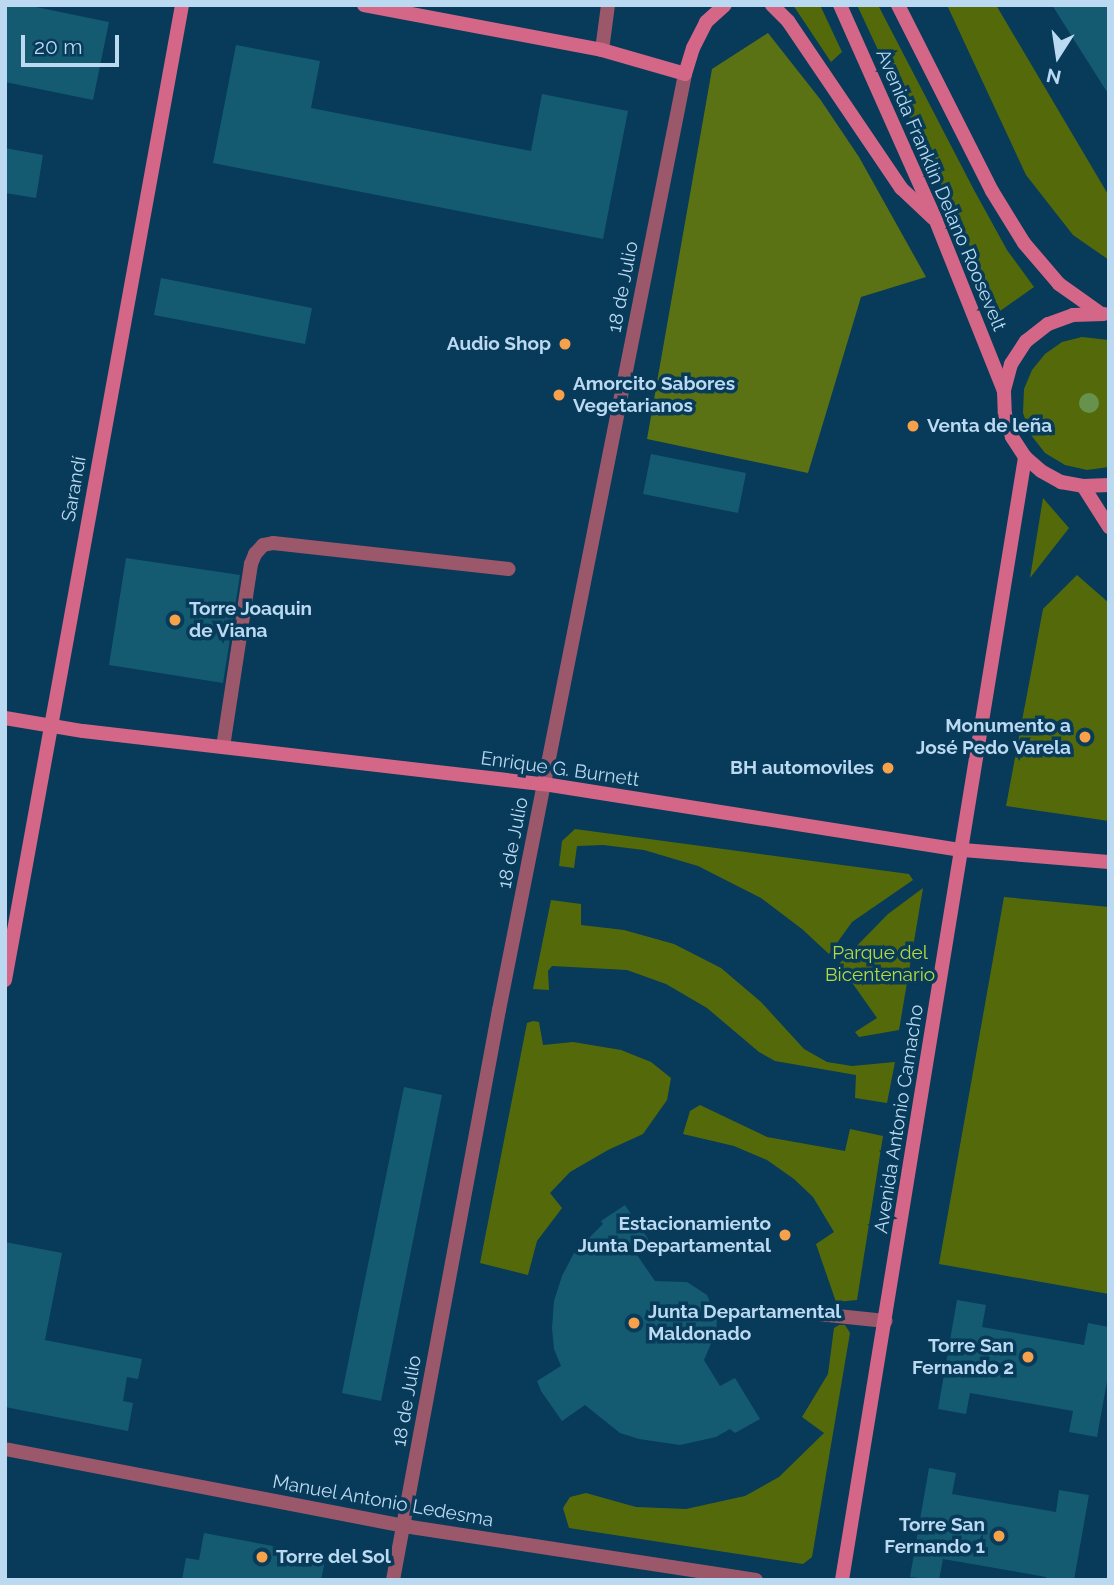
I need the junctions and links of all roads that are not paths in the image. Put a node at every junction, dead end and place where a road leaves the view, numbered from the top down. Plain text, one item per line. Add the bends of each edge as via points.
1 (182, 5) edge
2 (364, 5) edge
3 (608, 5) edge
4 (725, 5) edge
5 (772, 5) edge
6 (841, 5) edge
7 (898, 5) edge
8 (602, 50) junction
9 (685, 74) junction
10 (936, 221) junction
11 (1105, 314) edge
12 (1004, 391) junction
13 (1025, 457) junction
14 (1109, 485) edge
15 (1083, 486) junction
16 (1109, 527) edge
17 (509, 569) dead end
18 (5, 718) edge
19 (51, 726) junction
20 (223, 747) junction
21 (544, 784) junction
22 (963, 850) junction
23 (1109, 862) edge
24 (5, 980) edge
25 (818, 1314) dead end
26 (886, 1321) junction
27 (5, 1449) edge
28 (404, 1526) junction
29 (393, 1580) edge
30 (756, 1580) edge
31 (842, 1580) edge

1 - 19 street, Sarandí
2 - 8 street
3 - 8 street
4 - 9 street via 706,22
5 - 10 street via 788,21 901,188
6 - 10 street, Avenida Franklin Delano Roosevelt
7 - 11 street, Avenida Franklin Delano Roosevelt via 992,191 1024,243 1059,284
8 - 9 street
9 - 21 street, 18 de Julio
10 - 12 street, Avenida Franklin Delano Roosevelt
11 - 12 street via 1073,315 1048,324 1026,341 1012,364
12 - 13 street via 1012,437
13 - 15 street via 1061,482
13 - 22 street, Avenida Antonio Camacho
14 - 15 street
15 - 16 street
17 - 20 street via 273,542 263,545 251,564
18 - 19 street, Enrique G. Burnett
19 - 20 street, Enrique G. Burnett
19 - 24 street, Sarandí
20 - 21 street, Enrique G. Burnett
21 - 22 street, Enrique G. Burnett
21 - 28 street, 18 de Julio
22 - 23 street, Enrique G. Burnett
22 - 26 street, Avenida Antonio Camacho
25 - 26 street
26 - 31 street, Avenida Antonio Camacho
27 - 28 street, Manuel Antonio Ledesma
28 - 29 street, 18 de Julio
28 - 30 street, Manuel Antonio Ledesma

